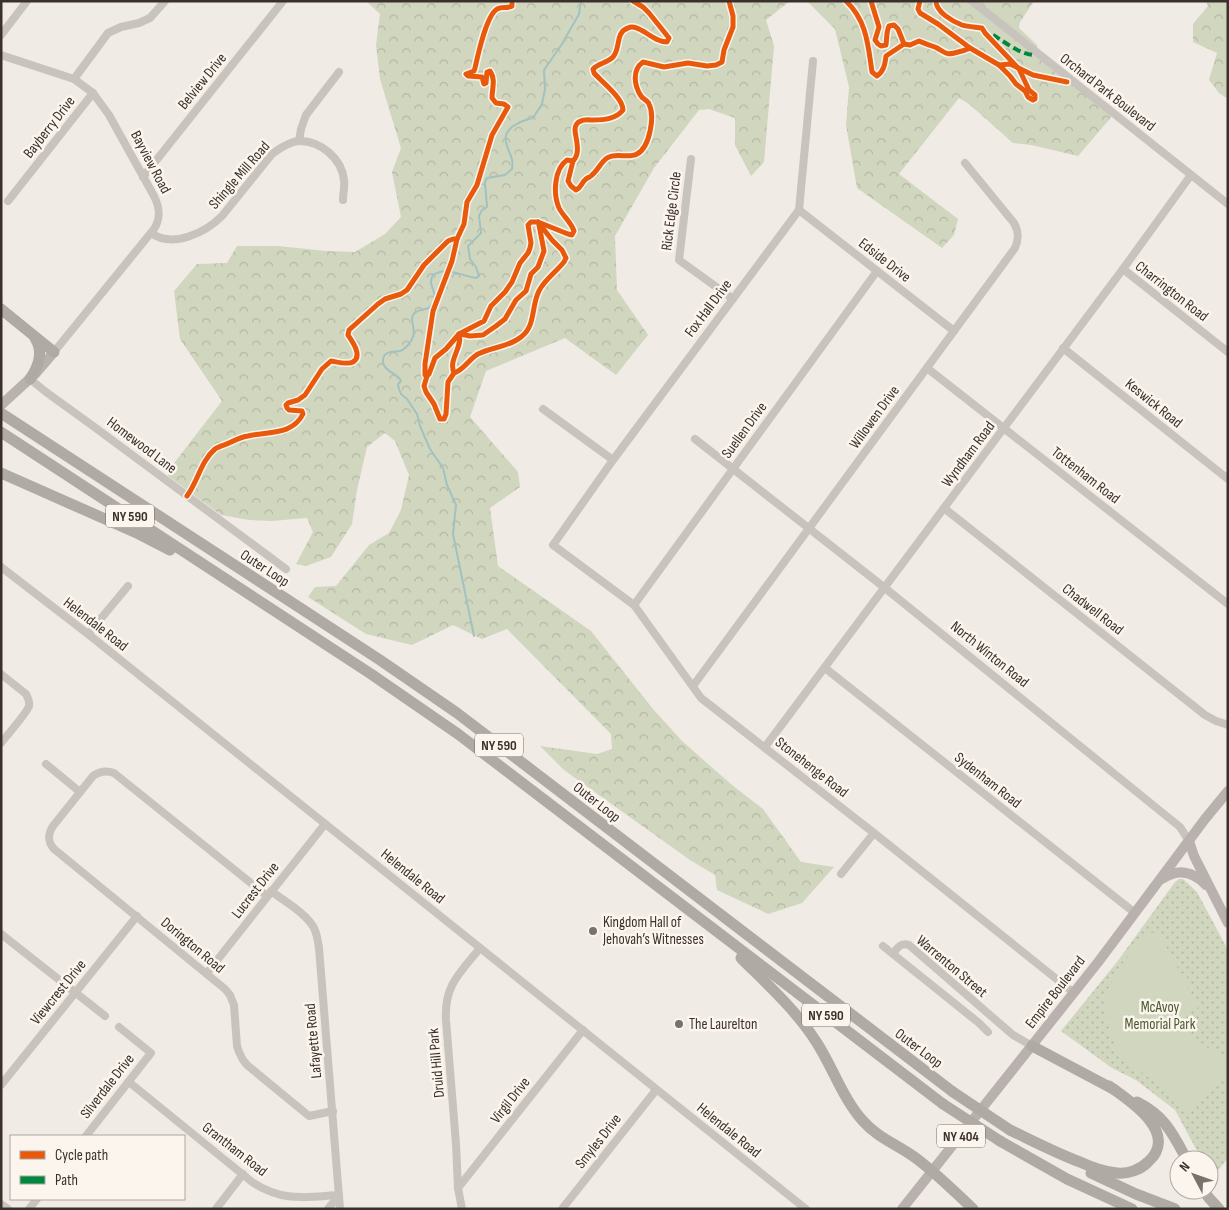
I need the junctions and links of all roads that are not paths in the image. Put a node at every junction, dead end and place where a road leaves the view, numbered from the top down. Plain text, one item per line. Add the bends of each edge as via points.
1 (27, 1) edge
2 (165, 1) edge
3 (283, 1) edge
4 (972, 1) edge
5 (1, 35) edge
6 (1, 55) edge
7 (813, 61) dead end
8 (339, 72) dead end
9 (74, 78) junction
10 (93, 93) junction
11 (299, 141) junction
12 (691, 159) dead end
13 (965, 163) dead end
14 (1191, 175) junction
15 (143, 177) junction
16 (343, 200) dead end
17 (8, 202) dead end
18 (1228, 204) edge
19 (798, 210) junction
20 (151, 233) junction
21 (1123, 270) junction
22 (877, 272) junction
23 (733, 299) junction
24 (1, 309) edge
25 (954, 331) junction
26 (32, 334) junction
27 (1064, 348) junction
28 (54, 352) junction
29 (1228, 352) edge
30 (927, 368) junction
31 (30, 378) junction
32 (1, 405) edge
33 (543, 409) dead end
34 (1, 413) edge
35 (1004, 428) junction
36 (1, 432) edge
37 (695, 439) dead end
38 (613, 460) junction
39 (733, 468) junction
40 (1, 473) edge
41 (1228, 479) edge
42 (944, 508) junction
43 (809, 528) junction
44 (553, 545) joint
45 (1, 567) edge
46 (286, 569) dead end
47 (128, 586) dead end
48 (885, 588) junction
49 (259, 600) junction
50 (1228, 604) edge
51 (634, 605) junction
52 (88, 634) junction
53 (825, 668) junction
54 (1, 674) edge
55 (693, 686) junction
56 (1228, 726) edge
57 (1, 743) edge
58 (765, 747) junction
59 (46, 764) dead end
60 (1228, 791) edge
61 (80, 792) junction
62 (325, 824) junction
63 (874, 833) junction
64 (1189, 841) junction
65 (841, 874) dead end
66 (1158, 883) junction
67 (1210, 890) junction
68 (269, 893) junction
69 (1135, 913) junction
70 (137, 916) junction
71 (1228, 923) edge
72 (708, 925) junction
73 (1, 934) edge
74 (883, 946) dead end
75 (480, 948) junction
76 (893, 954) junction
77 (207, 973) junction
78 (75, 992) junction
79 (1074, 993) junction
80 (105, 1016) dead end
81 (994, 1019) junction
82 (119, 1027) dead end
83 (583, 1030) junction
84 (1032, 1046) junction
85 (129, 1082) junction
86 (1, 1085) edge
87 (1109, 1086) junction
88 (656, 1090) junction
89 (333, 1111) junction
90 (1010, 1130) junction
91 (87, 1135) edge
92 (1181, 1150) edge
93 (932, 1172) junction
94 (243, 1174) junction
95 (458, 1188) junction
96 (339, 1195) junction
97 (1, 1204) edge
98 (8, 1209) edge
99 (216, 1209) edge
100 (328, 1209) edge
101 (340, 1209) edge
102 (462, 1209) edge
103 (562, 1209) edge
104 (806, 1209) edge
105 (902, 1209) edge
106 (973, 1209) edge
107 (1132, 1209) edge
108 (1175, 1209) edge

1 - 5 street
2 - 9 street via 150,18 108,33
3 - 15 street, Belview Drive
4 - 14 street, Orchard Park Boulevard
6 - 9 street, Bayview Road
7 - 19 street
8 - 11 street via 306,115
9 - 10 street, Bayview Road
10 - 15 street, Bayview Road
10 - 17 street, Bayberry Drive
11 - 16 street via 321,147 334,158 344,180
11 - 20 street, Shingle Mill Road via 272,154 214,224 192,235 166,239
12 - 23 street, Rick Edge Circle via 679,260
13 - 25 street, Willowen Drive via 1014,223 1018,237 1014,248
14 - 18 street, Orchard Park Boulevard
14 - 21 street, Wyndham Road
15 - 20 street, Bayview Road via 159,210 158,222
19 - 22 street, Edside Drive
19 - 23 street, Fox Hall Drive
20 - 28 street, Bayview Road
21 - 27 street, Wyndham Road
21 - 29 street, Charrington Road
22 - 25 street, Edside Drive
22 - 39 street, Suellen Drive
23 - 38 street, Fox Hall Drive
24 - 26 highway
25 - 30 street, Willowen Drive
26 - 28 highway
26 - 31 highway via 39,344 40,355
27 - 35 street, Wyndham Road
27 - 41 street, Keswick Road
28 - 31 main road, Bayview Road
30 - 35 street, Tottenham Road
30 - 43 street, Willowen Drive
31 - 32 main road, Bayview Road
31 - 46 street, Homewood Lane
33 - 38 street
34 - 90 highway, Outer Loop / NY 590, bridge via 447,706 953,1092
35 - 42 street, Wyndham Road
35 - 50 street, Tottenham Road
36 - 49 highway, Outer Loop / NY 590
37 - 39 street, North Winton Road
38 - 44 street, Fox Hall Drive
39 - 43 street, North Winton Road
39 - 51 street, Suellen Drive
40 - 49 highway via 150,539
42 - 48 street, Wyndham Road
42 - 56 street, Chadwell Road via 1205,715
43 - 48 street, North Winton Road
43 - 55 street, Willowen Drive
44 - 51 street, Stonehenge Road
45 - 52 street, Helendale Road
47 - 52 street
48 - 53 street, Wyndham Road
48 - 64 street, North Winton Road via 1180,827
49 - 72 highway, Outer Loop / NY 590 via 458,734
51 - 55 street, Stonehenge Road
52 - 62 street, Helendale Road
53 - 58 street, Wyndham Road
53 - 69 street, Sydenham Road
54 - 57 street via 26,694 29,702 27,710
55 - 58 street, Stonehenge Road via 701,698
58 - 63 street, Stonehenge Road
59 - 61 street
60 - 64 main road, Empire Boulevard / NY 404
61 - 68 street, Lafayette Road via 98,773 114,773
61 - 70 street, Dorington Road via 51,830 48,837 51,845
62 - 68 street, Lucrest Drive
62 - 75 street, Helendale Road
63 - 65 street
63 - 79 street, Stonehenge Road
64 - 66 main road, Empire Boulevard / NY 404
64 - 67 main road, North Winton Road
66 - 67 main road via 1166,876 1186,872 1204,882
66 - 69 main road, Empire Boulevard / NY 404
67 - 71 main road, North Winton Road
68 - 77 street, Lucrest Drive
68 - 89 street, Lafayette Road via 308,920 317,936
69 - 79 main road, Empire Boulevard / NY 404
70 - 77 street, Dorington Road
70 - 78 street, Viewcrest Drive
72 - 93 highway via 799,1017 864,1122
72 - 107 highway, Outer Loop / NY 590, bridge via 943,1104 1031,1159
73 - 78 street
74 - 76 street, Warrenton Street
75 - 83 street, Helendale Road
75 - 95 street, Druid Hill Park via 452,985 446,1003
76 - 81 street, Warrenton Street via 901,944 909,945
76 - 81 street, Warrenton Street via 987,1030
77 - 89 street, Dorington Road via 232,1000 239,1052 247,1065 309,1116
78 - 80 street
78 - 86 street, Viewcrest Drive
79 - 84 main road, Empire Boulevard / NY 404
81 - 84 street, Warrenton Street
82 - 85 street, Silverdale Drive via 150,1053
83 - 88 street, Helendale Road
83 - 95 street, Virgil Drive
84 - 87 highway
84 - 93 main road, Empire Boulevard / NY 404
85 - 91 street, Silverdale Drive
85 - 94 street, Grantham Road
87 - 90 highway via 1139,1109 1157,1131 1156,1152 1139,1168 1122,1173 1100,1170
87 - 92 highway via 1158,1115
88 - 103 street, Smyles Drive
88 - 104 street, Helendale Road
89 - 96 street, Lafayette Road
90 - 108 highway, Outer Loop / NY 590 via 1125,1189
93 - 105 main road, Empire Boulevard
93 - 106 highway
94 - 96 street, Grantham Road via 260,1187 280,1195
94 - 99 street
95 - 102 street, Druid Hill Park
96 - 100 street
96 - 101 street, Lafayette Road
97 - 98 street

